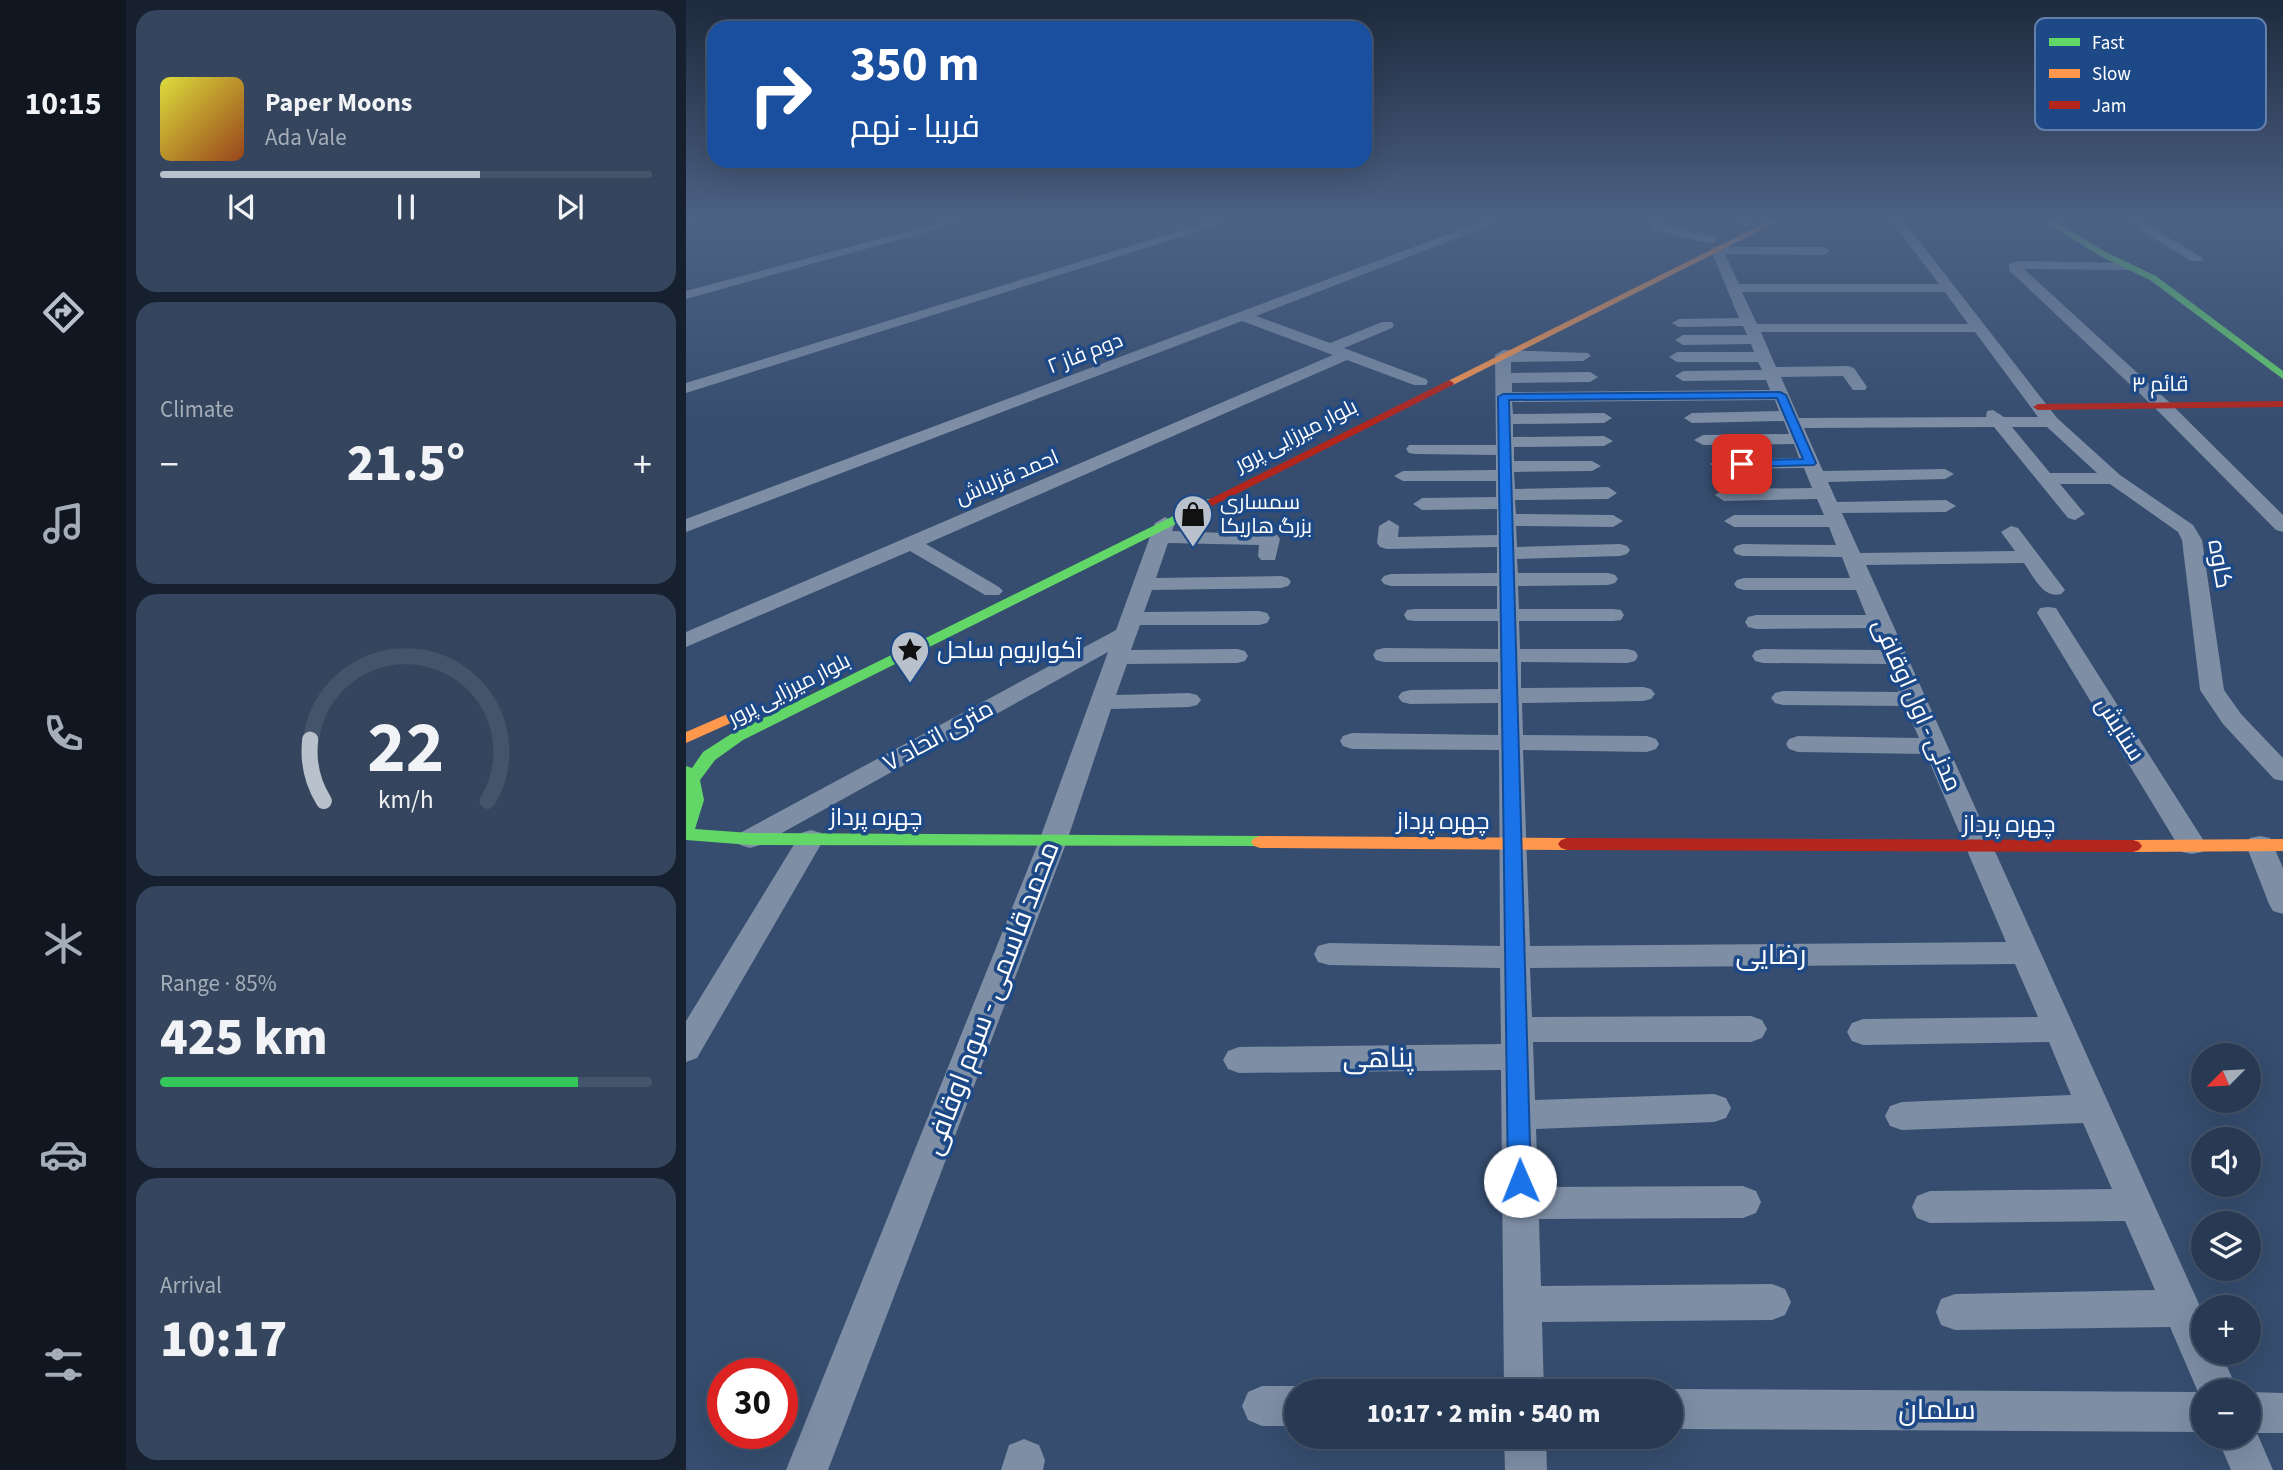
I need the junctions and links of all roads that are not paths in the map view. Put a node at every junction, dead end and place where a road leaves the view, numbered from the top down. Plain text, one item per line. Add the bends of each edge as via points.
1 (713, 288) edge
2 (1008, 288) edge
3 (1318, 288) edge
4 (1623, 288) edge
5 (1673, 288) edge
6 (1734, 288) joint
7 (1741, 288) edge
8 (1848, 288) edge
9 (1940, 288) edge
10 (1947, 288) joint
11 (2036, 288) edge
12 (2166, 288) edge
13 (686, 295) edge
14 (1242, 316) junction
15 (1679, 323) dead end
16 (1387, 325) dead end
17 (1871, 328) junction
18 (1978, 328) junction
19 (1683, 340) dead end
20 (1881, 341) dead end
21 (1337, 352) junction
22 (1838, 355) dead end
23 (1583, 356) dead end
24 (1677, 357) dead end
25 (1848, 371) junction
26 (1683, 376) dead end
27 (2283, 376) edge
28 (1590, 377) dead end
29 (1420, 382) junction
30 (686, 387) edge
31 (1859, 387) dead end
32 (2283, 404) edge
33 (1898, 405) dead end
34 (2162, 405) junction
35 (1986, 407) dead end
36 (1789, 415) junction
37 (2044, 415) junction
38 (1604, 418) dead end
39 (1692, 418) dead end
40 (1908, 422) junction
41 (1998, 422) junction
42 (1703, 440) dead end
43 (1604, 441) dead end
44 (1920, 441) dead end
45 (1415, 449) dead end
46 (1505, 462) junction
47 (1719, 464) dead end
48 (1592, 466) dead end
49 (1945, 474) dead end
50 (1403, 476) dead end
51 (2046, 478) junction
52 (2115, 479) junction
53 (1608, 494) dead end
54 (1724, 495) dead end
55 (1422, 504) dead end
56 (1946, 506) dead end
57 (2075, 514) dead end
58 (1613, 521) dead end
59 (1734, 521) dead end
60 (689, 522) edge
61 (2283, 526) edge
62 (1163, 530) junction
63 (2011, 532) dead end
64 (1388, 535) dead end
65 (1270, 541) dead end
66 (911, 543) junction
67 (1620, 550) dead end
68 (1743, 550) dead end
69 (1068, 554) dead end
70 (1851, 555) junction
71 (2029, 557) junction
72 (1608, 579) dead end
73 (1391, 580) dead end
74 (1281, 582) dead end
75 (1144, 584) junction
76 (1744, 584) dead end
77 (1864, 584) junction
78 (993, 591) dead end
79 (1415, 615) dead end
80 (1508, 615) junction
81 (1613, 615) dead end
82 (1259, 618) dead end
83 (1880, 621) junction
84 (1756, 622) dead end
85 (1129, 626) junction
86 (686, 640) edge
87 (1384, 655) dead end
88 (1237, 656) dead end
89 (1509, 656) junction
90 (1627, 656) dead end
91 (1763, 656) dead end
92 (1118, 657) junction
93 (1896, 657) junction
94 (1643, 694) dead end
95 (1410, 697) dead end
96 (1510, 697) junction
97 (1783, 698) dead end
98 (1914, 699) junction
99 (1189, 700) dead end
100 (1102, 702) junction
101 (760, 704) dead end
102 (686, 738) edge
103 (1352, 741) dead end
104 (1511, 743) junction
105 (1647, 744) dead end
106 (1798, 744) dead end
107 (1935, 746) junction
108 (2283, 773) edge
109 (689, 775) edge
110 (686, 832) edge
111 (750, 839) junction
112 (811, 839) junction
113 (1053, 841) junction
114 (1513, 844) junction
115 (2192, 845) junction
116 (2272, 845) edge
117 (1979, 847) junction
118 (2283, 904) edge
119 (2026, 953) junction
120 (1329, 954) dead end
121 (1515, 957) junction
122 (1751, 1029) dead end
123 (2059, 1029) junction
124 (1863, 1031) dead end
125 (1517, 1043) junction
126 (686, 1049) edge
127 (1239, 1060) dead end
128 (1714, 1108) dead end
129 (2094, 1108) junction
130 (1519, 1115) junction
131 (1902, 1115) dead end
132 (1743, 1202) dead end
133 (1520, 1203) junction
134 (2136, 1205) junction
135 (1930, 1207) dead end
136 (1772, 1302) dead end
137 (1522, 1304) junction
138 (2182, 1308) junction
139 (1955, 1312) dead end
140 (1524, 1379) edge
141 (2213, 1379) edge
142 (1683, 1409) edge
143 (2191, 1412) edge
144 (2261, 1412) edge
145 (2283, 1413) edge
146 (1525, 1449) edge
147 (2243, 1449) edge
148 (807, 1470) edge
149 (1526, 1470) edge
150 (2252, 1470) edge

1 - 13 street
2 - 30 street
3 - 14 street, دوم فاز ۲
4 - 29 main road, بلوار میرزایی پرور
5 - 46 main road, بلوار میرزایی پرور
6 - 7 street
6 - 36 street, مدنی - اول اوقافی
8 - 17 street
9 - 10 street
10 - 18 street, کاوه
11 - 34 street
12 - 27 main road
14 - 21 street
14 - 60 street, دوم فاز ۲
15 - 36 street
16 - 21 street, احمد قزلباش
17 - 18 street
17 - 20 street
17 - 36 street
18 - 37 street, کاوه
19 - 36 street
21 - 29 street
21 - 66 street, احمد قزلباش
22 - 25 street
23 - 46 street
24 - 36 street
25 - 31 street
25 - 36 street
26 - 36 street
28 - 46 street
29 - 69 main road, بلوار میرزایی پرور
32 - 34 main road, قائم ۳
33 - 40 street
34 - 37 main road, قائم ۳
34 - 61 street
35 - 41 street
36 - 39 street
36 - 40 street
36 - 42 street
36 - 46 street
36 - 47 street
36 - 49 street
36 - 54 street
36 - 56 street
36 - 59 street
36 - 70 street, مدنی - اول اوقافی
37 - 41 street
37 - 52 street, کاوه
38 - 46 street
40 - 41 street
40 - 44 street
41 - 51 street
43 - 46 street
45 - 46 street
46 - 48 street
46 - 50 street
46 - 53 street
46 - 55 street
46 - 58 street
46 - 62 main road, بلوار میرزایی پرور
46 - 64 street
46 - 67 street
46 - 72 street
46 - 73 street
46 - 80 street
51 - 52 street
51 - 57 street
52 - 108 street, کاوه via 2186,530 2192,540 2212,690 2232,719
62 - 65 street
62 - 75 street, محمد قاسمی - سوم اوقافی
62 - 109 main road, بلوار میرزایی پرور via 737,737
63 - 71 street, ستایش
66 - 78 street
66 - 86 street, احمد قزلباش
68 - 70 street
70 - 71 street
70 - 77 street, مدنی - اول اوقافی
71 - 115 street, ستایش
74 - 75 street
75 - 85 street, محمد قاسمی - سوم اوقافی
76 - 77 street
77 - 83 street, مدنی - اول اوقافی
79 - 80 street
80 - 81 street
80 - 89 street
82 - 85 street
83 - 84 street
83 - 93 street, مدنی - اول اوقافی
85 - 92 street, محمد قاسمی - سوم اوقافی
85 - 111 street, ۷ متری اتحاد
87 - 89 street
88 - 92 street
89 - 90 street
89 - 96 street
91 - 93 street
92 - 100 street, محمد قاسمی - سوم اوقافی
93 - 98 street, مدنی - اول اوقافی
94 - 96 street
95 - 96 street
96 - 104 street
97 - 98 street
98 - 107 street, مدنی - اول اوقافی
99 - 100 street
100 - 113 street, محمد قاسمی - سوم اوقافی
101 - 102 main road, بلوار میرزایی پرور
103 - 104 street
104 - 105 street
104 - 114 street
106 - 107 street
107 - 117 street, مدنی - اول اوقافی
109 - 110 main road via 698,794
110 - 111 main road, چهره پرداز
111 - 112 main road, چهره پرداز
112 - 113 main road, چهره پرداز
112 - 126 street
113 - 114 main road, چهره پرداز
113 - 148 street, محمد قاسمی - سوم اوقافی
114 - 117 main road, چهره پرداز
114 - 121 street
115 - 116 main road, چهره پرداز
115 - 117 main road, چهره پرداز
116 - 118 street
117 - 119 street, مدنی - اول اوقافی
119 - 121 street, رضایی
119 - 123 street, مدنی - اول اوقافی
120 - 121 street, رضایی
121 - 125 street
122 - 125 street, پناهی
123 - 124 street
123 - 129 street, مدنی - اول اوقافی
125 - 127 street, پناهی
125 - 130 street
128 - 130 street
129 - 131 street
129 - 134 street, مدنی - اول اوقافی
130 - 133 street
132 - 133 street
133 - 137 street
134 - 135 street
134 - 138 street, مدنی - اول اوقافی
136 - 137 street
137 - 140 street
138 - 139 street
138 - 141 street, مدنی - اول اوقافی
142 - 143 street, سلمان
144 - 145 street
146 - 149 street
147 - 150 street

